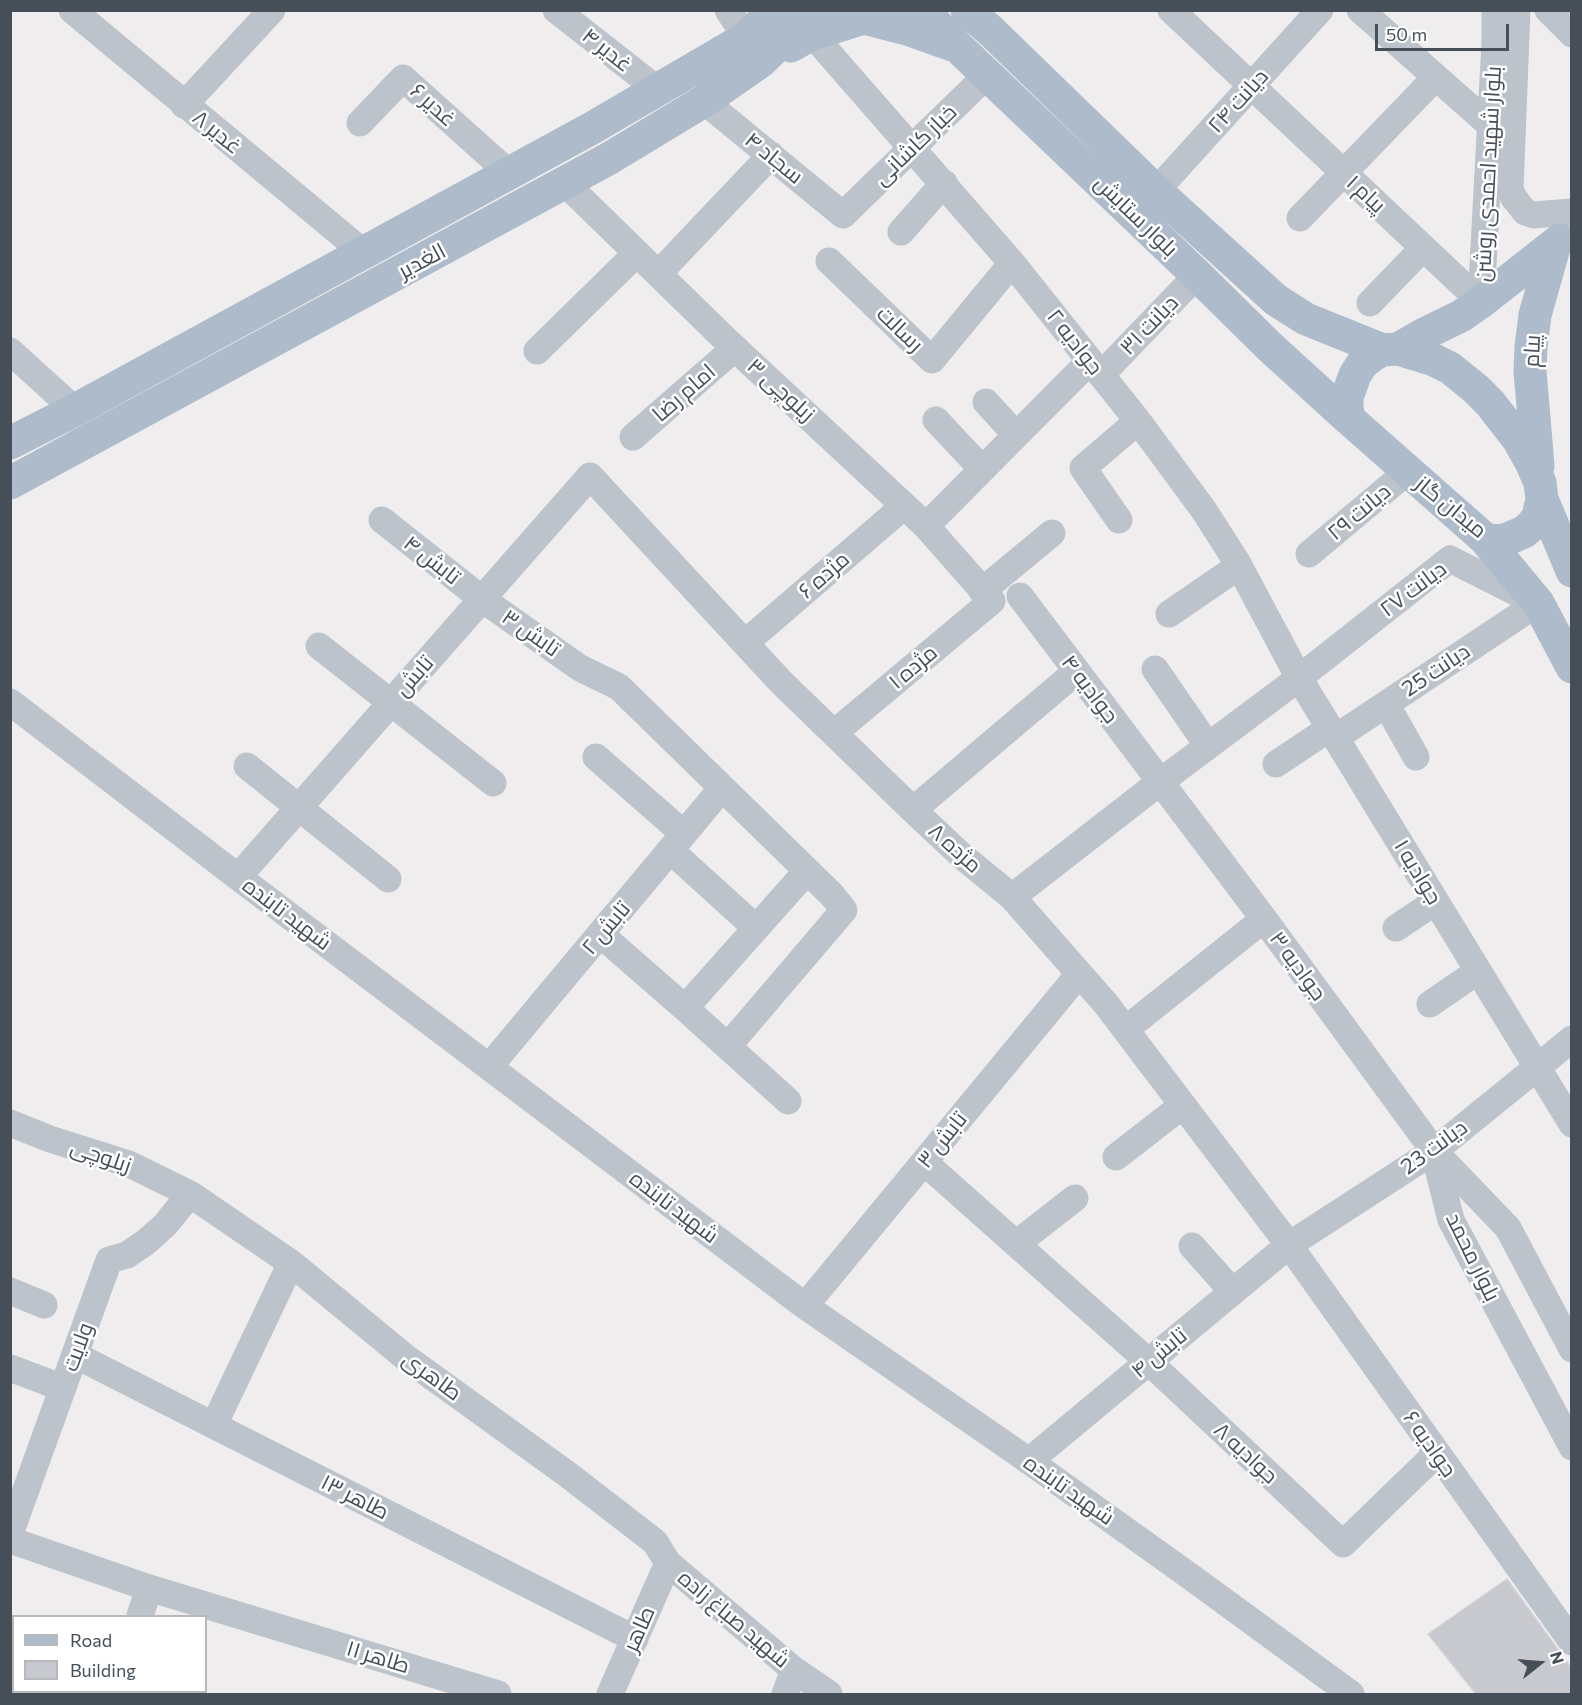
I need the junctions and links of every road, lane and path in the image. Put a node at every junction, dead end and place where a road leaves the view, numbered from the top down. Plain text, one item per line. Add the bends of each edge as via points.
1 (72, 10) edge
2 (272, 10) edge
3 (556, 10) edge
4 (728, 10) edge
5 (774, 10) edge
6 (923, 10) edge
7 (967, 10) edge
8 (1170, 10) edge
9 (1320, 10) edge
10 (1360, 10) edge
11 (1495, 10) edge
12 (1517, 10) edge
13 (1548, 10) edge
14 (983, 21) edge
15 (814, 22) edge
16 (1572, 34) edge
17 (755, 37) edge
18 (1505, 43) junction
19 (959, 48) junction
20 (987, 75) junction
21 (1435, 78) junction
22 (1251, 86) junction
23 (658, 90) junction
24 (704, 101) junction
25 (184, 105) junction
26 (360, 123) dead end
27 (1490, 125) junction
28 (592, 128) junction
29 (1096, 133) junction
30 (912, 148) junction
31 (771, 155) junction
32 (1074, 157) junction
33 (610, 158) junction
34 (509, 173) junction
35 (1344, 173) junction
36 (565, 183) junction
37 (944, 183) junction
38 (1156, 190) junction
39 (1572, 212) edge
40 (843, 215) joint
41 (1300, 218) dead end
42 (901, 232) dead end
43 (1563, 237) edge
44 (1423, 248) junction
45 (364, 253) junction
46 (637, 253) junction
47 (829, 261) dead end
48 (1012, 263) junction
49 (658, 273) junction
50 (1197, 275) junction
51 (1481, 302) junction
52 (1370, 303) dead end
53 (735, 348) junction
54 (1390, 350) junction
55 (10, 351) edge
56 (537, 351) dead end
57 (1096, 368) junction
58 (986, 402) dead end
59 (75, 410) junction
60 (1349, 419) junction
61 (936, 420) dead end
62 (1138, 421) junction
63 (1016, 435) junction
64 (633, 437) dead end
65 (10, 443) edge
66 (982, 470) junction
67 (1408, 471) junction
68 (590, 476) joint
69 (10, 483) edge
70 (1541, 491) junction
71 (904, 506) junction
72 (382, 520) dead end
73 (1119, 520) dead end
74 (926, 526) junction
75 (1052, 533) dead end
76 (1485, 538) junction
77 (1309, 554) dead end
78 (1239, 566) junction
79 (1572, 570) edge
80 (987, 596) junction
81 (1020, 596) dead end
82 (482, 599) junction
83 (1538, 603) junction
84 (1169, 614) dead end
85 (745, 643) junction
86 (319, 646) dead end
87 (1572, 667) edge
88 (1155, 669) dead end
89 (1077, 671) junction
90 (1299, 678) junction
91 (10, 702) edge
92 (391, 703) junction
93 (1386, 704) junction
94 (834, 733) junction
95 (1333, 733) junction
96 (1208, 746) junction
97 (596, 757) dead end
98 (1416, 758) dead end
99 (1276, 764) dead end
100 (247, 766) dead end
101 (1160, 782) junction
102 (493, 783) dead end
103 (722, 788) junction
104 (300, 807) junction
105 (913, 810) junction
106 (677, 842) junction
107 (807, 871) junction
108 (238, 877) junction
109 (388, 879) dead end
110 (1012, 897) junction
111 (1436, 902) junction
112 (1264, 919) junction
113 (756, 928) junction
114 (1396, 928) dead end
115 (600, 934) junction
116 (1478, 971) junction
117 (1079, 974) junction
118 (1430, 1004) dead end
119 (685, 1008) junction
120 (1126, 1029) junction
121 (1572, 1039) edge
122 (728, 1047) junction
123 (489, 1067) junction
124 (1536, 1067) junction
125 (788, 1101) dead end
126 (1183, 1105) junction
127 (10, 1122) edge
128 (1572, 1124) edge
129 (1434, 1150) junction
130 (1116, 1157) dead end
131 (924, 1162) junction
132 (190, 1194) junction
133 (1075, 1198) dead end
134 (1016, 1244) junction
135 (1289, 1245) junction
136 (1192, 1246) dead end
137 (291, 1263) junction
138 (10, 1291) edge
139 (1233, 1292) junction
140 (44, 1305) dead end
141 (805, 1306) junction
142 (1572, 1349) edge
143 (75, 1355) junction
144 (1149, 1362) junction
145 (10, 1368) edge
146 (63, 1388) junction
147 (214, 1425) junction
148 (1572, 1447) edge
149 (1437, 1453) junction
150 (1029, 1461) junction
151 (10, 1534) edge
152 (10, 1540) edge
153 (668, 1563) junction
154 (149, 1588) junction
155 (141, 1615) edge
156 (635, 1639) junction
157 (1572, 1642) edge
158 (790, 1682) edge
159 (498, 1695) edge
160 (610, 1695) edge
161 (829, 1695) edge
162 (1352, 1695) edge

1 - 25 street, غدیر ۸
2 - 25 street
3 - 23 street, غدیر ۴
4 - 17 street
5 - 17 main road, الغدیر
6 - 19 main road, بلوار ستایش
7 - 14 main road, بلوار ستایش
8 - 22 street, پیام ۱
9 - 22 street, دیانت ۲۴
10 - 21 street
11 - 18 street, بلوار شهید احمدی روشن
12 - 18 street, بلوار شهید احمدی روشن
13 - 16 street
14 - 29 main road, بلوار ستایش
15 - 17 main road, الغدیر
15 - 19 main road via 864,18
15 - 30 street, جوادیه ۲
17 - 23 main road, الغدیر
17 - 24 main road, الغدیر
18 - 27 street, بلوار شهید احمدی روشن
18 - 39 street, بلوار شهید احمدی روشن via 1510,189 1525,212
19 - 20 main road, بلوار ستایش
20 - 30 street, خباز کاشانی
20 - 32 main road, بلوار ستایش
21 - 27 street
21 - 35 street
22 - 35 street, پیام ۱
22 - 38 street, دیانت ۲۴
23 - 28 main road, الغدیر
24 - 31 street, سجاد ۴
24 - 33 main road, الغدیر
25 - 45 street, غدیر ۸
26 - 34 street, غدیر ۶ via 403,78
27 - 51 street, بلوار شهید احمدی روشن
28 - 33 main road
28 - 34 main road, الغدیر
29 - 32 main road
29 - 38 main road, بلوار ستایش
30 - 37 street, جوادیه ۲
30 - 40 street, خباز کاشانی
31 - 40 street, سجاد ۴
31 - 49 street
32 - 50 main road, بلوار ستایش
33 - 36 main road, الغدیر
34 - 45 main road, الغدیر
35 - 41 street
35 - 44 street, پیام ۱
36 - 46 street, زیلوچی ۳
36 - 69 main road, الغدیر
37 - 42 street
37 - 48 street, جوادیه ۲
38 - 54 main road, بلوار ستایش via 1276,300 1306,319
43 - 51 main road
43 - 70 main road, پیام via 1535,315 1531,347
44 - 51 street, پیام ۱
44 - 52 street
45 - 59 main road, الغدیر
46 - 49 street, زیلوچی ۳
46 - 56 street
47 - 48 street, رسالت via 932,360
48 - 57 street, جوادیه ۲
49 - 53 street, زیلوچی ۳
50 - 57 street, دیانت ۳۱
50 - 60 main road, بلوار ستایش
51 - 54 main road via 1461,316
53 - 64 street, امام رضا
53 - 71 street, زیلوچی ۳
54 - 60 main road via 1373,355 1355,375 1347,397
54 - 70 main road via 1418,354 1442,364 1476,389 1518,439
55 - 59 street
57 - 62 street, جوادیه ۲
57 - 63 street, دیانت ۳۱
58 - 63 street
59 - 65 main road, الغدیر
60 - 67 main road, میدان گاز
61 - 66 street
62 - 73 street via 1083,468
62 - 78 street, جوادیه ۲ via 1203,509
63 - 66 street, دیانت ۳۱
66 - 74 street, دیانت ۳۱
67 - 76 main road, میدان گاز
67 - 77 street, دیانت ۲۹
68 - 82 street, تابش
68 - 85 street, مژده ۸
70 - 76 main road, میدان گاز via 1538,517 1524,532 1505,540
70 - 79 main road
71 - 74 street, زیلوچی ۳
71 - 85 street, مژده ۶
72 - 82 street, تابش ۴
74 - 80 street, زیلوچی ۳
75 - 80 street, مژده ۱
76 - 83 main road
78 - 84 street
78 - 90 street, جوادیه ۲
80 - 94 street, مژده ۱
81 - 89 street, جوادیه ۴
82 - 92 street, تابش
82 - 103 street, تابش ۳ via 580,668 619,687
83 - 87 main road
83 - 90 street, دیانت ۲۷ via 1450,559
83 - 93 street, دیانت 25
85 - 94 street, مژده ۸
86 - 92 street
88 - 96 street
89 - 101 street, جوادیه ۴
89 - 105 street
90 - 95 street, جوادیه ۱
90 - 96 street
91 - 108 street, شهید تابنده
92 - 102 street
92 - 104 street, تابش
93 - 95 street, دیانت 25
93 - 98 street
94 - 105 street, مژده ۸
95 - 99 street, دیانت 25
95 - 111 street, جوادیه ۱
96 - 101 street
97 - 106 street
100 - 104 street
101 - 110 street
101 - 112 street, جوادیه ۳
103 - 106 street, تابش ۲
103 - 107 street, تابش ۳
104 - 108 street, تابش
104 - 109 street
105 - 110 street, مژده ۸
106 - 113 street
106 - 115 street, تابش ۲
107 - 113 street
107 - 122 street, تابش ۳ via 844,910
108 - 123 street, شهید تابنده
110 - 117 street, مژده ۸
111 - 114 street
111 - 116 street, جوادیه ۱
112 - 120 street
112 - 129 street, جوادیه ۳
113 - 119 street
115 - 119 street
115 - 123 street, تابش ۲
116 - 118 street
116 - 124 street, جوادیه ۱
117 - 120 street, مژده ۸
117 - 131 street, تابش ۳
119 - 122 street
120 - 126 street, مژده ۸
121 - 124 street, دیانت 23
122 - 125 street
123 - 141 street, شهید تابنده
124 - 128 street, جوادیه ۱
124 - 129 street, دیانت 23
126 - 130 street
126 - 135 street, مژده ۸
127 - 132 street, زیلوچی via 129,1164
129 - 135 street, دیانت 23
129 - 142 street, بلوار محمد via 1508,1228
129 - 148 street, بلوار محمد via 1451,1220
131 - 134 street, جوادیه ۸
131 - 141 street, تابش ۳
132 - 137 street, طاهری
132 - 143 street, ولایت via 146,1242 127,1255 109,1260
133 - 134 street
134 - 144 street, جوادیه ۸
135 - 139 street, تابش ۴
135 - 149 street, جوادیه ۶
136 - 139 street
137 - 147 street
137 - 153 street, طاهری via 405,1357 655,1542
138 - 140 street
139 - 144 street, تابش ۴
141 - 150 street, شهید تابنده
143 - 146 street, ولایت
143 - 147 street, طاهر ۱۳
144 - 149 street, جوادیه ۸ via 1343,1544
144 - 150 street, تابش ۴
145 - 146 street
146 - 151 street, ولایت
147 - 156 street, طاهر ۱۳
149 - 157 street, جوادیه ۶
150 - 162 street, شهید تابنده
152 - 154 street
153 - 156 street, طاهر
153 - 158 street, شهید صباغ زاده
154 - 155 street
154 - 159 street, طاهر ۱۱
156 - 160 street, طاهر
158 - 161 street, شهید صباغ زاده

